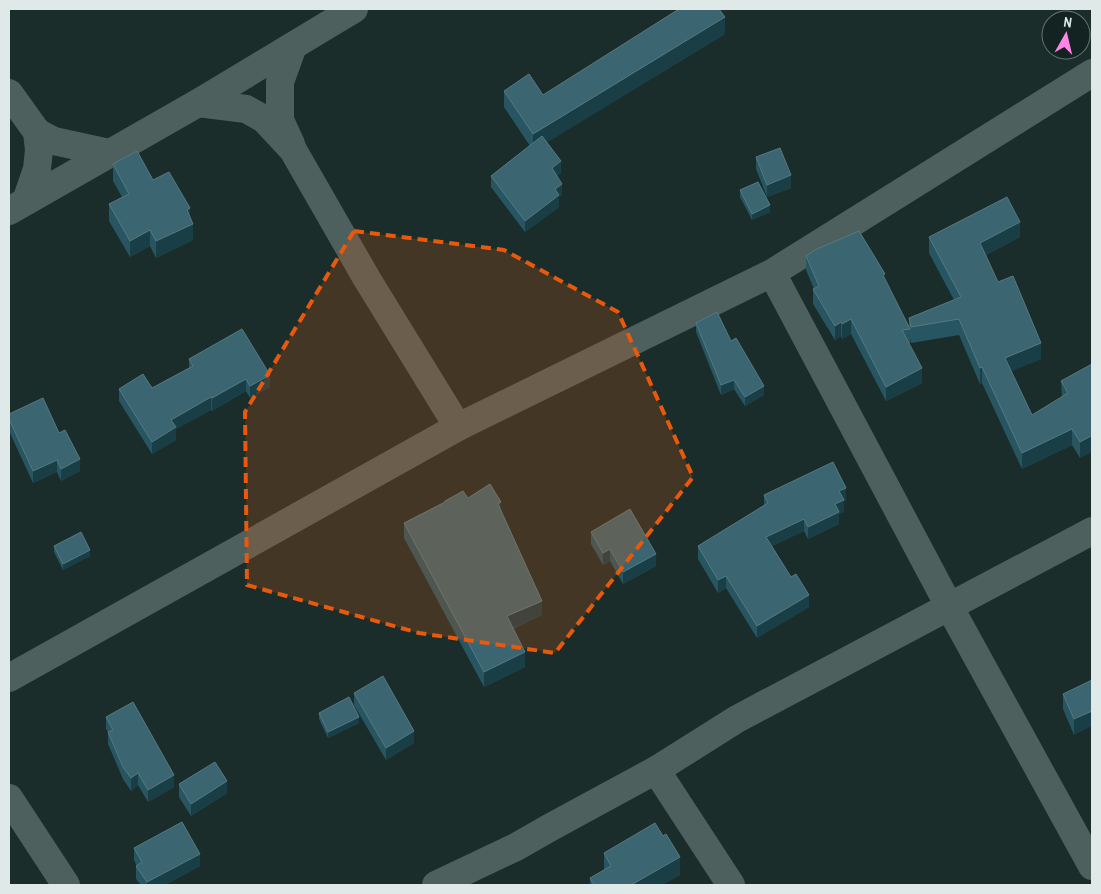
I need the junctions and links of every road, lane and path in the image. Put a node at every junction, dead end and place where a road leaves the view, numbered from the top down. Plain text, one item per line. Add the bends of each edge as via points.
1 (354, 9) edge
2 (293, 46) junction
3 (1092, 73) edge
4 (9, 93) edge
5 (198, 103) junction
6 (37, 132) junction
7 (293, 150) junction
8 (109, 154) junction
9 (17, 206) edge
10 (772, 273) junction
11 (458, 427) junction
12 (1092, 531) edge
13 (949, 606) junction
14 (9, 678) edge
15 (656, 770) junction
16 (9, 798) edge
17 (1092, 866) edge
18 (66, 885) edge
19 (436, 885) edge
20 (731, 885) edge

1 - 2 street
2 - 5 street
2 - 7 street via 280,82 280,120
3 - 10 street
4 - 6 street
5 - 7 street via 246,109 264,119
5 - 8 street
6 - 8 street via 54,141
6 - 9 street via 37,169
7 - 11 street
8 - 9 street
10 - 11 street
10 - 13 street
11 - 14 street
12 - 13 street
13 - 15 street via 737,719
13 - 17 street
15 - 19 street via 516,847
15 - 20 street
16 - 18 street

